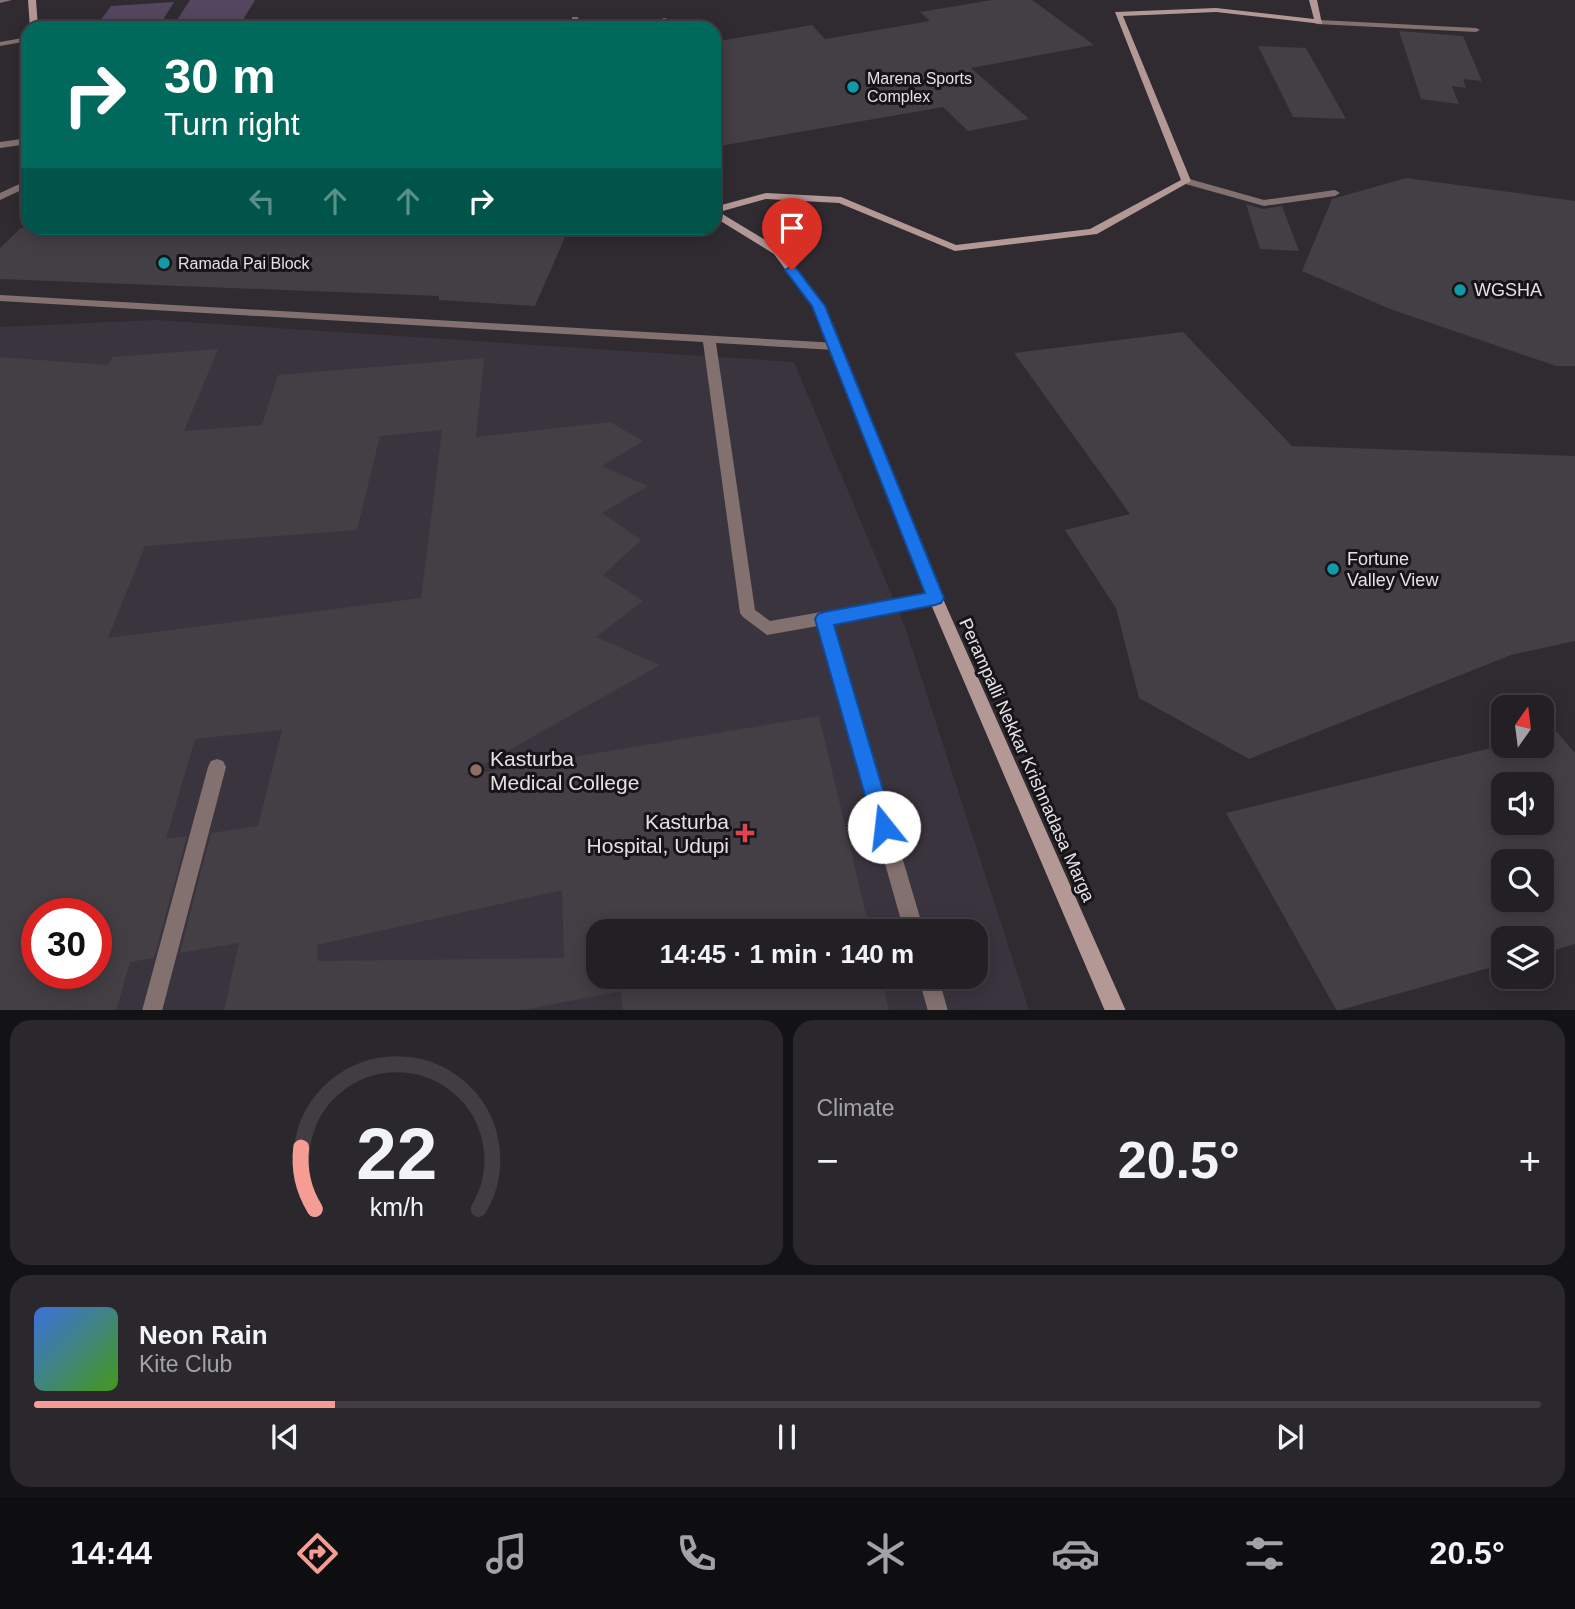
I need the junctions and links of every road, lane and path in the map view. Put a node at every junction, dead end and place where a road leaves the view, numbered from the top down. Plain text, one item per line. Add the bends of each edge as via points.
1 (8, 0) edge
2 (32, 0) edge
3 (1313, 0) edge
4 (0, 1) edge
5 (34, 21) edge
6 (1319, 22) junction
7 (1476, 30) dead end
8 (21, 40) edge
9 (0, 44) edge
10 (21, 142) edge
11 (0, 145) edge
12 (1186, 181) junction
13 (21, 186) edge
14 (1335, 193) dead end
15 (0, 197) edge
16 (721, 209) edge
17 (721, 216) edge
18 (0, 298) edge
19 (709, 339) junction
20 (834, 346) junction
21 (935, 598) junction
22 (824, 619) junction
23 (217, 768) dead end
24 (911, 919) edge
25 (931, 989) edge
26 (152, 1010) edge
27 (937, 1010) edge
28 (1116, 1010) edge

1 - 4 street
2 - 5 street
3 - 6 street
6 - 7 street
6 - 12 street via 1216,10 1118,14
8 - 9 street
10 - 11 street
12 - 14 street via 1264,203
12 - 16 street via 1093,232 954,248 841,200 766,196
13 - 15 street
17 - 20 street, Perampalli Nekkar Krishnadasa Marga via 778,253 819,306
18 - 19 street
19 - 20 street
19 - 22 street via 748,613 767,628
20 - 21 street, Perampalli Nekkar Krishnadasa Marga
21 - 22 street
21 - 28 street, Perampalli Nekkar Krishnadasa Marga
22 - 24 street
23 - 26 street
25 - 27 street

